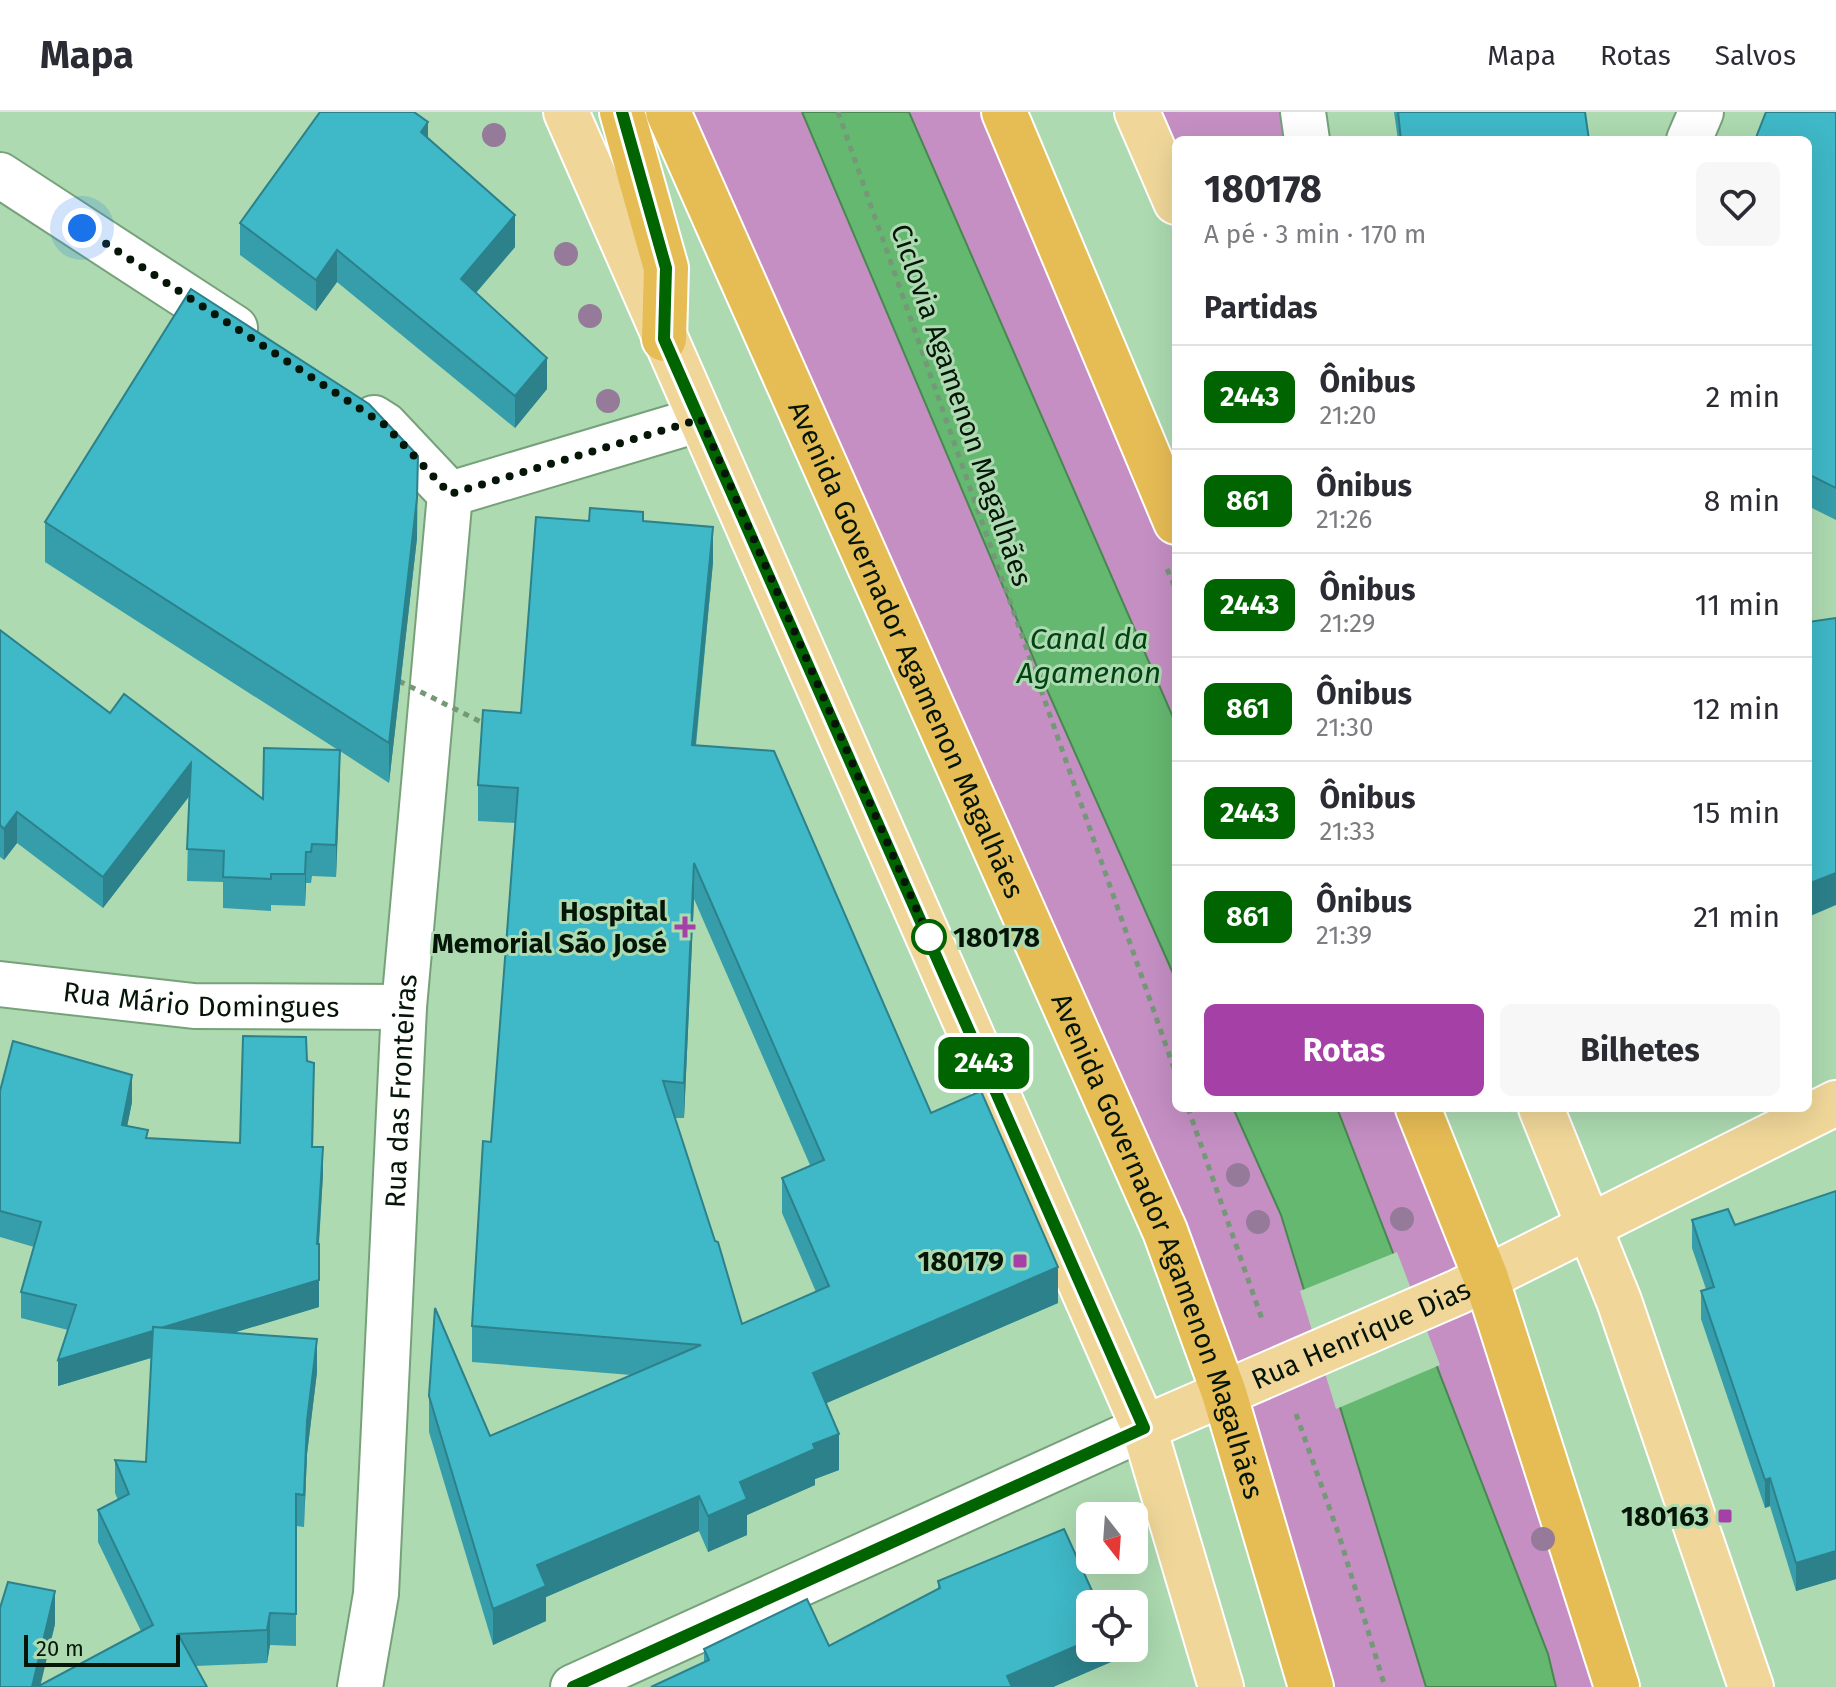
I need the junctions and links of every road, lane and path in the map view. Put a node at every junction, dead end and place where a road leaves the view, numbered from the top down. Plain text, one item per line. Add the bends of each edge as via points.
1 (566, 112) edge
2 (622, 112) edge
3 (668, 112) edge
4 (838, 112) edge
5 (1004, 112) edge
6 (1137, 112) edge
7 (1303, 112) edge
8 (1701, 112) edge
9 (1306, 136) edge
10 (1691, 136) edge
11 (0, 175) edge
12 (1172, 193) edge
13 (664, 339) junction
14 (265, 347) edge
15 (345, 399) edge
16 (701, 419) junction
17 (450, 494) junction
18 (1172, 512) edge
19 (399, 681) edge
20 (498, 730) edge
21 (0, 984) edge
22 (404, 1007) junction
23 (1172, 1063) edge
24 (1836, 1103) edge
25 (1419, 1112) edge
26 (1543, 1112) edge
27 (1590, 1226) junction
28 (1472, 1285) junction
29 (1224, 1393) junction
30 (1144, 1428) junction
31 (360, 1687) edge
32 (573, 1687) edge
33 (1221, 1687) edge
34 (1311, 1687) edge
35 (1617, 1687) edge
36 (1751, 1687) edge

1 - 13 main road
2 - 13 highway via 666,268
3 - 29 highway, Avenida Governador Agamenon Magalhães via 1165,1231
4 - 23 path, Ciclovia Agamenon Magalhães
5 - 18 highway
6 - 12 main road
7 - 9 street
8 - 10 street
11 - 14 street
13 - 16 main road
15 - 17 street via 385,425
16 - 17 street
16 - 30 main road
17 - 22 street, Rua das Fronteiras
19 - 20 path, bridge
21 - 22 street, Rua Mário Domingues via 194,1006
22 - 31 street, Rua das Fronteiras via 376,1594
24 - 27 main road, Rua Henrique Dias
25 - 28 highway
26 - 27 main road
27 - 28 main road, Rua Henrique Dias
27 - 36 main road
28 - 29 main road, Rua Henrique Dias
28 - 35 highway
29 - 30 main road, Rua Henrique Dias
29 - 34 highway, Avenida Governador Agamenon Magalhães
30 - 32 street, Rua Henrique Dias
30 - 33 main road

